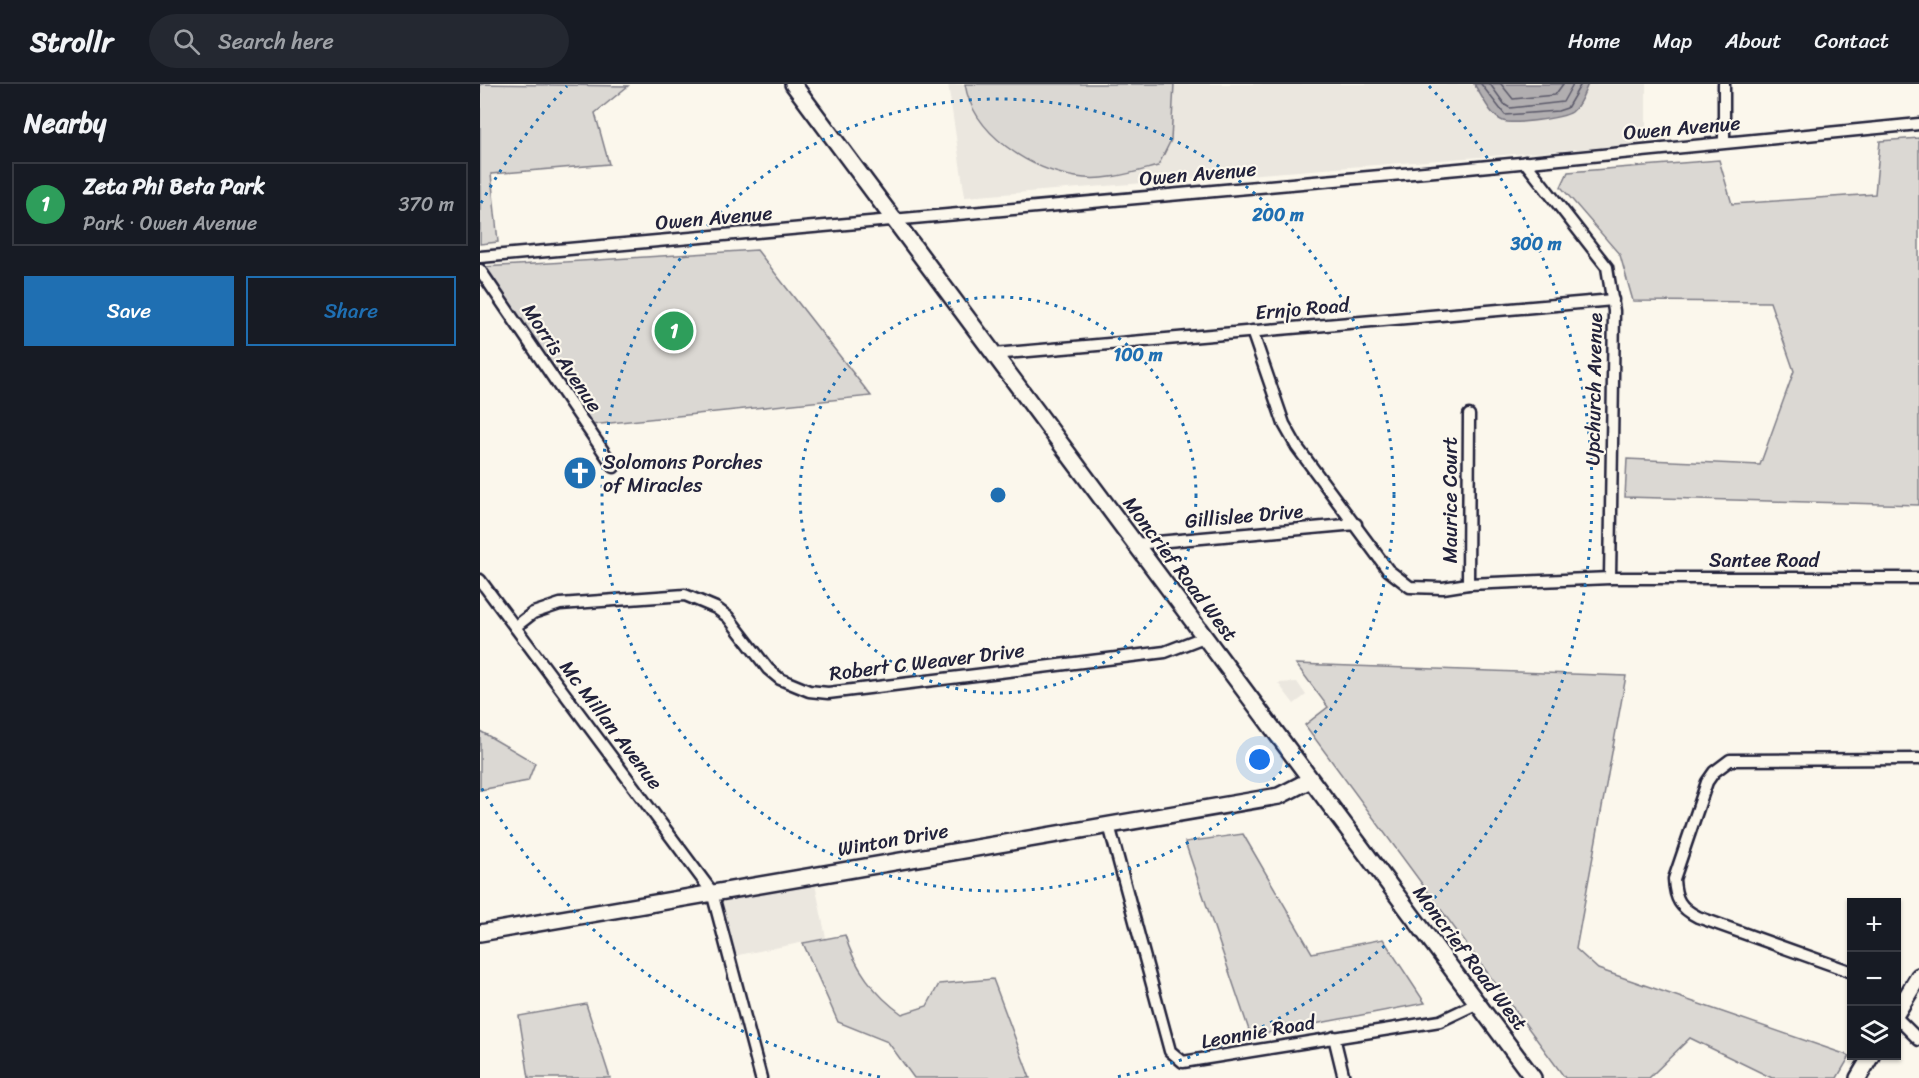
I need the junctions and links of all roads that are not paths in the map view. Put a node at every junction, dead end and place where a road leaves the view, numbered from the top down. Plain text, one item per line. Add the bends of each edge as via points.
1 (793, 84) edge
2 (1724, 84) edge
3 (1919, 124) edge
4 (1724, 142) junction
5 (1525, 162) junction
6 (895, 220) junction
7 (480, 257) edge
8 (480, 270) edge
9 (1613, 300) junction
10 (1251, 332) junction
11 (994, 354) junction
12 (1469, 415) dead end
13 (614, 466) dead end
14 (1356, 524) junction
15 (1135, 544) junction
16 (1610, 578) junction
17 (1919, 578) edge
18 (480, 580) edge
19 (1468, 584) junction
20 (515, 627) junction
21 (1204, 637) junction
22 (1919, 759) edge
23 (1310, 780) junction
24 (1109, 825) junction
25 (712, 892) junction
26 (480, 933) edge
27 (1847, 971) edge
28 (1919, 976) edge
29 (1902, 991) edge
30 (1478, 1003) junction
31 (1898, 1006) edge
32 (1901, 1020) edge
33 (1334, 1037) junction
34 (1919, 1040) edge
35 (1869, 1060) edge
36 (761, 1078) edge
37 (1344, 1078) edge
38 (1533, 1078) edge
39 (1858, 1078) edge

1 - 6 main road, Moncrief Road West
2 - 4 street
3 - 4 street, Owen Avenue
4 - 5 street, Owen Avenue
5 - 6 street, Owen Avenue
5 - 9 street, Upchurch Avenue via 1606,267
6 - 7 street, Owen Avenue
6 - 11 main road, Moncrief Road West
8 - 13 street, Morris Avenue
9 - 10 street, Ernjo Road
9 - 16 street, Upchurch Avenue
10 - 11 street, Ernjo Road
10 - 14 street via 1284,424
11 - 15 main road, Moncrief Road West
12 - 19 street, Maurice Court
14 - 15 street, Gillislee Drive
14 - 19 street via 1388,570 1410,587
15 - 21 main road, Moncrief Road West
16 - 17 street, Santee Road
16 - 19 street
18 - 20 street, Mc Millan Avenue
20 - 21 street, Robert C Weaver Drive via 544,607 685,595 728,617 780,679 809,691 828,693 1165,652
20 - 25 street, Mc Millan Avenue
21 - 23 main road, Moncrief Road West
22 - 27 street via 1742,758 1720,766 1707,782 1674,879 1679,904 1698,917
23 - 24 main road, Winton Drive via 1279,796
23 - 30 main road, Moncrief Road West
24 - 25 main road, Winton Drive
24 - 33 street, Leonnie Road via 1173,1056 1190,1063
25 - 26 main road, Winton Drive
25 - 36 street
28 - 29 main road
29 - 31 main road
30 - 33 street, Leonnie Road via 1440,1021
30 - 38 main road, Moncrief Road West
32 - 34 street
33 - 37 street
35 - 39 main road

